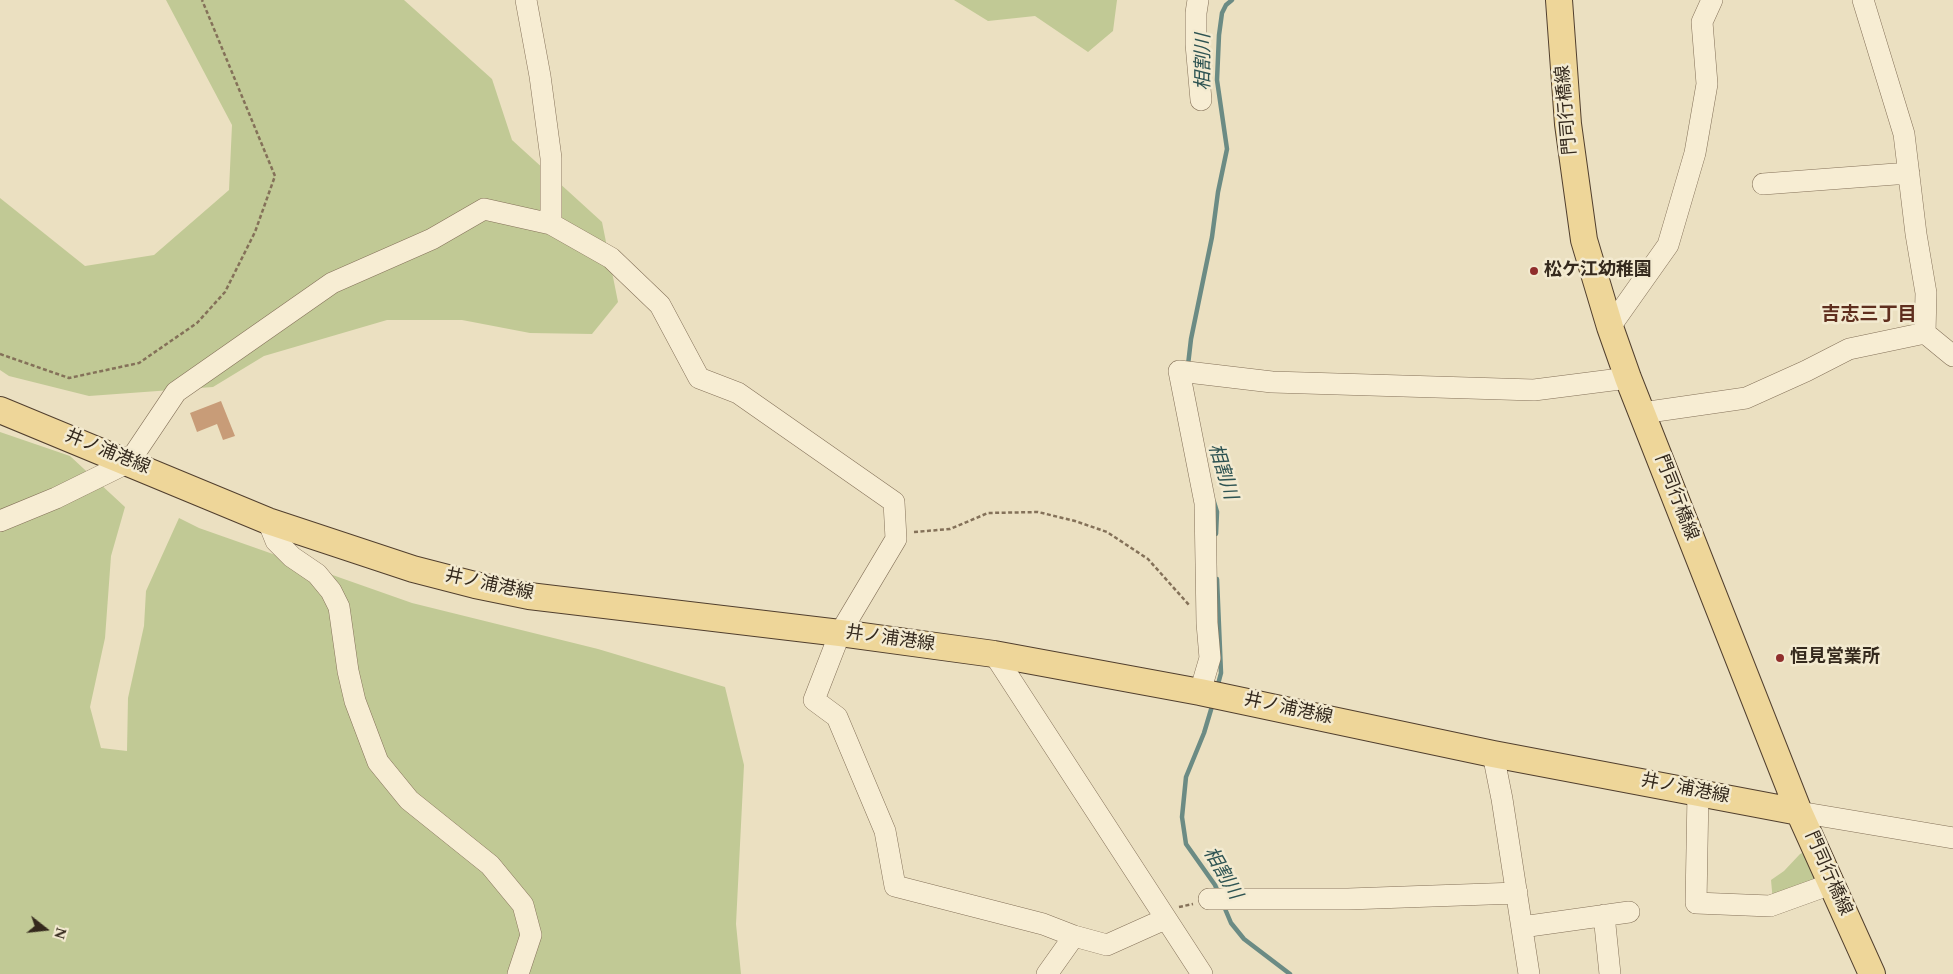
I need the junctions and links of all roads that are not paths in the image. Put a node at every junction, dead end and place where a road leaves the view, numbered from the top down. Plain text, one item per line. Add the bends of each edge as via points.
1 (526, 0) edge
2 (1198, 0) edge
3 (1559, 0) edge
4 (1712, 0) edge
5 (1863, 0) edge
6 (1201, 100) dead end
7 (1909, 173) junction
8 (1763, 184) dead end
9 (551, 224) junction
10 (1610, 327) junction
11 (1925, 333) junction
12 (1953, 356) edge
13 (1628, 378) junction
14 (0, 410) edge
15 (1642, 413) junction
16 (129, 462) junction
17 (0, 521) edge
18 (268, 521) junction
19 (840, 632) junction
20 (994, 654) junction
21 (1200, 692) junction
22 (1492, 754) junction
23 (1698, 793) junction
24 (1799, 812) junction
25 (1953, 838) edge
26 (1831, 884) junction
27 (1517, 893) junction
28 (1209, 899) road end
29 (1629, 912) dead end
30 (1604, 915) junction
31 (1163, 916) junction
32 (1522, 927) junction
33 (1074, 936) junction
34 (518, 974) edge
35 (1047, 974) edge
36 (1202, 974) edge
37 (1529, 974) edge
38 (1610, 974) edge
39 (1872, 974) edge

1 - 9 street via 551,158
2 - 6 street via 1196,28
3 - 10 main road, 門司行橋線 via 1568,124 1584,240
4 - 10 street via 1702,22 1707,84 1695,152 1668,245
5 - 7 street via 1904,134
7 - 8 street
7 - 11 street via 1926,293
9 - 16 street via 484,210 432,239 332,283 176,392
9 - 19 street via 611,258 660,305 699,378 738,393 894,502 896,539
10 - 13 main road, 門司行橋線
11 - 12 street
11 - 15 street via 1849,349 1746,398
13 - 15 main road, 門司行橋線
13 - 21 street via 1534,390 1272,382 1179,371 1205,503 1210,658
14 - 16 main road, 井ノ浦港線
15 - 24 main road, 門司行橋線
16 - 17 street
16 - 18 main road, 井ノ浦港線
18 - 19 main road, 井ノ浦港線 via 413,569 529,596
18 - 34 street via 276,541 317,574 339,607 355,701 378,762 409,800 490,864 523,905 531,935
19 - 20 main road, 井ノ浦港線
19 - 33 street via 814,700 838,717 885,831 895,886 1043,924
20 - 21 main road, 井ノ浦港線
20 - 31 street
21 - 22 main road, 井ノ浦港線
22 - 23 main road, 井ノ浦港線
22 - 27 street
23 - 24 main road, 井ノ浦港線
23 - 26 street via 1696,904 1770,906
24 - 25 street
24 - 26 main road, 門司行橋線
26 - 39 main road, 門司行橋線
27 - 28 street
27 - 32 street
29 - 30 street
30 - 32 street
30 - 38 street
31 - 33 street via 1107,945
31 - 36 street
32 - 37 street
33 - 35 street

